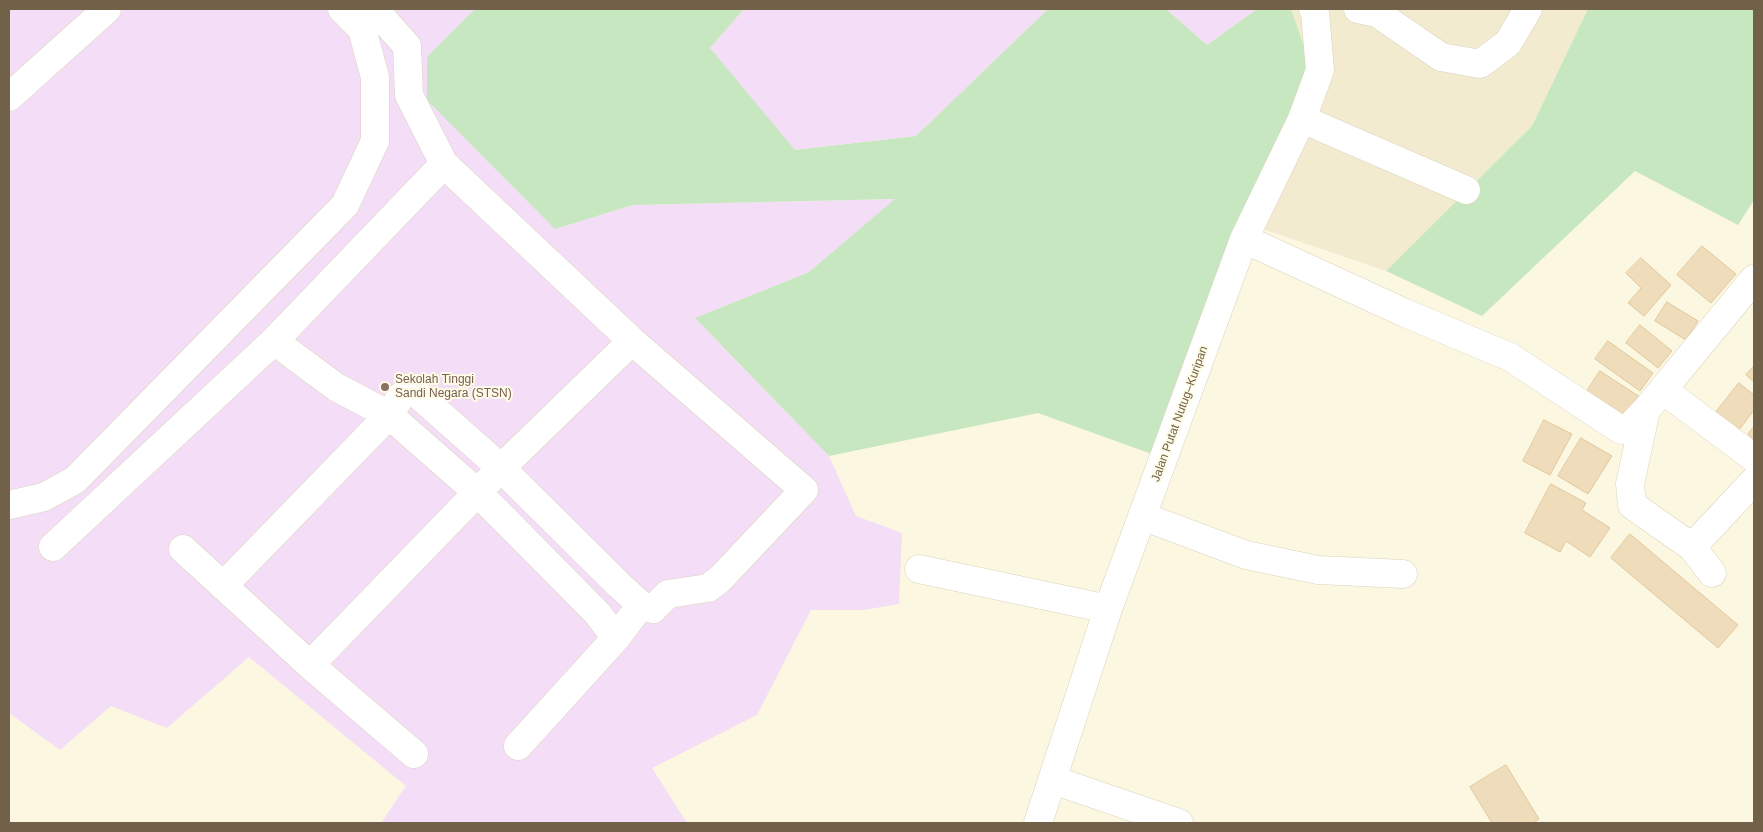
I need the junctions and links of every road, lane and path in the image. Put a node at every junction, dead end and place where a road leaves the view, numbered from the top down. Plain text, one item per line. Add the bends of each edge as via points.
1 (107, 9) edge
2 (342, 9) edge
3 (374, 9) edge
4 (1345, 9) edge
5 (1358, 9) edge
6 (1528, 9) edge
7 (1314, 11) edge
8 (9, 97) edge
9 (1302, 119) junction
10 (444, 164) junction
11 (1466, 190) dead end
12 (1244, 240) junction
13 (1754, 279) edge
14 (274, 341) junction
15 (632, 341) junction
16 (1654, 400) junction
17 (389, 415) junction
18 (1754, 458) edge
19 (501, 468) junction
20 (1754, 481) edge
21 (478, 494) junction
22 (9, 505) edge
23 (1142, 516) junction
24 (53, 547) dead end
25 (1692, 547) junction
26 (183, 549) dead end
27 (919, 569) dead end
28 (1712, 573) dead end
29 (1403, 574) dead end
30 (223, 586) junction
31 (642, 605) junction
32 (1108, 609) junction
33 (616, 638) junction
34 (310, 665) junction
35 (518, 746) dead end
36 (414, 754) dead end
37 (1053, 780) junction
38 (1038, 823) edge
39 (1179, 823) edge

1 - 8 street
2 - 22 street via 362,28 375,77 375,141 345,205 75,480 44,497
3 - 10 street via 407,46 409,95
4 - 7 street
5 - 6 street via 1377,14 1441,57 1480,64 1508,43
7 - 9 street, Jalan Putat Nutug–Kuripan via 1320,70
9 - 11 street
9 - 12 street, Jalan Putat Nutug–Kuripan
10 - 14 street
10 - 15 street
12 - 16 street via 1510,357 1621,430 1628,429
12 - 23 street, Jalan Putat Nutug–Kuripan
13 - 16 street
14 - 17 street via 336,387
14 - 24 street
15 - 19 street
15 - 31 street via 804,490 720,580 708,588 668,594 653,609
16 - 18 street
16 - 25 street via 1630,484 1632,505
17 - 19 street via 401,396 414,392
17 - 21 street
17 - 30 street
19 - 21 street
19 - 31 street
20 - 25 street
21 - 33 street via 597,613
21 - 34 street
23 - 29 street via 1246,555 1318,570
23 - 32 street, Jalan Putat Nutug–Kuripan
25 - 28 street
26 - 30 street
27 - 32 street
30 - 34 street
31 - 33 street
32 - 37 street, Jalan Putat Nutug–Kuripan
33 - 35 street
34 - 36 street
37 - 38 street, Jalan Putat Nutug–Kuripan
37 - 39 street

